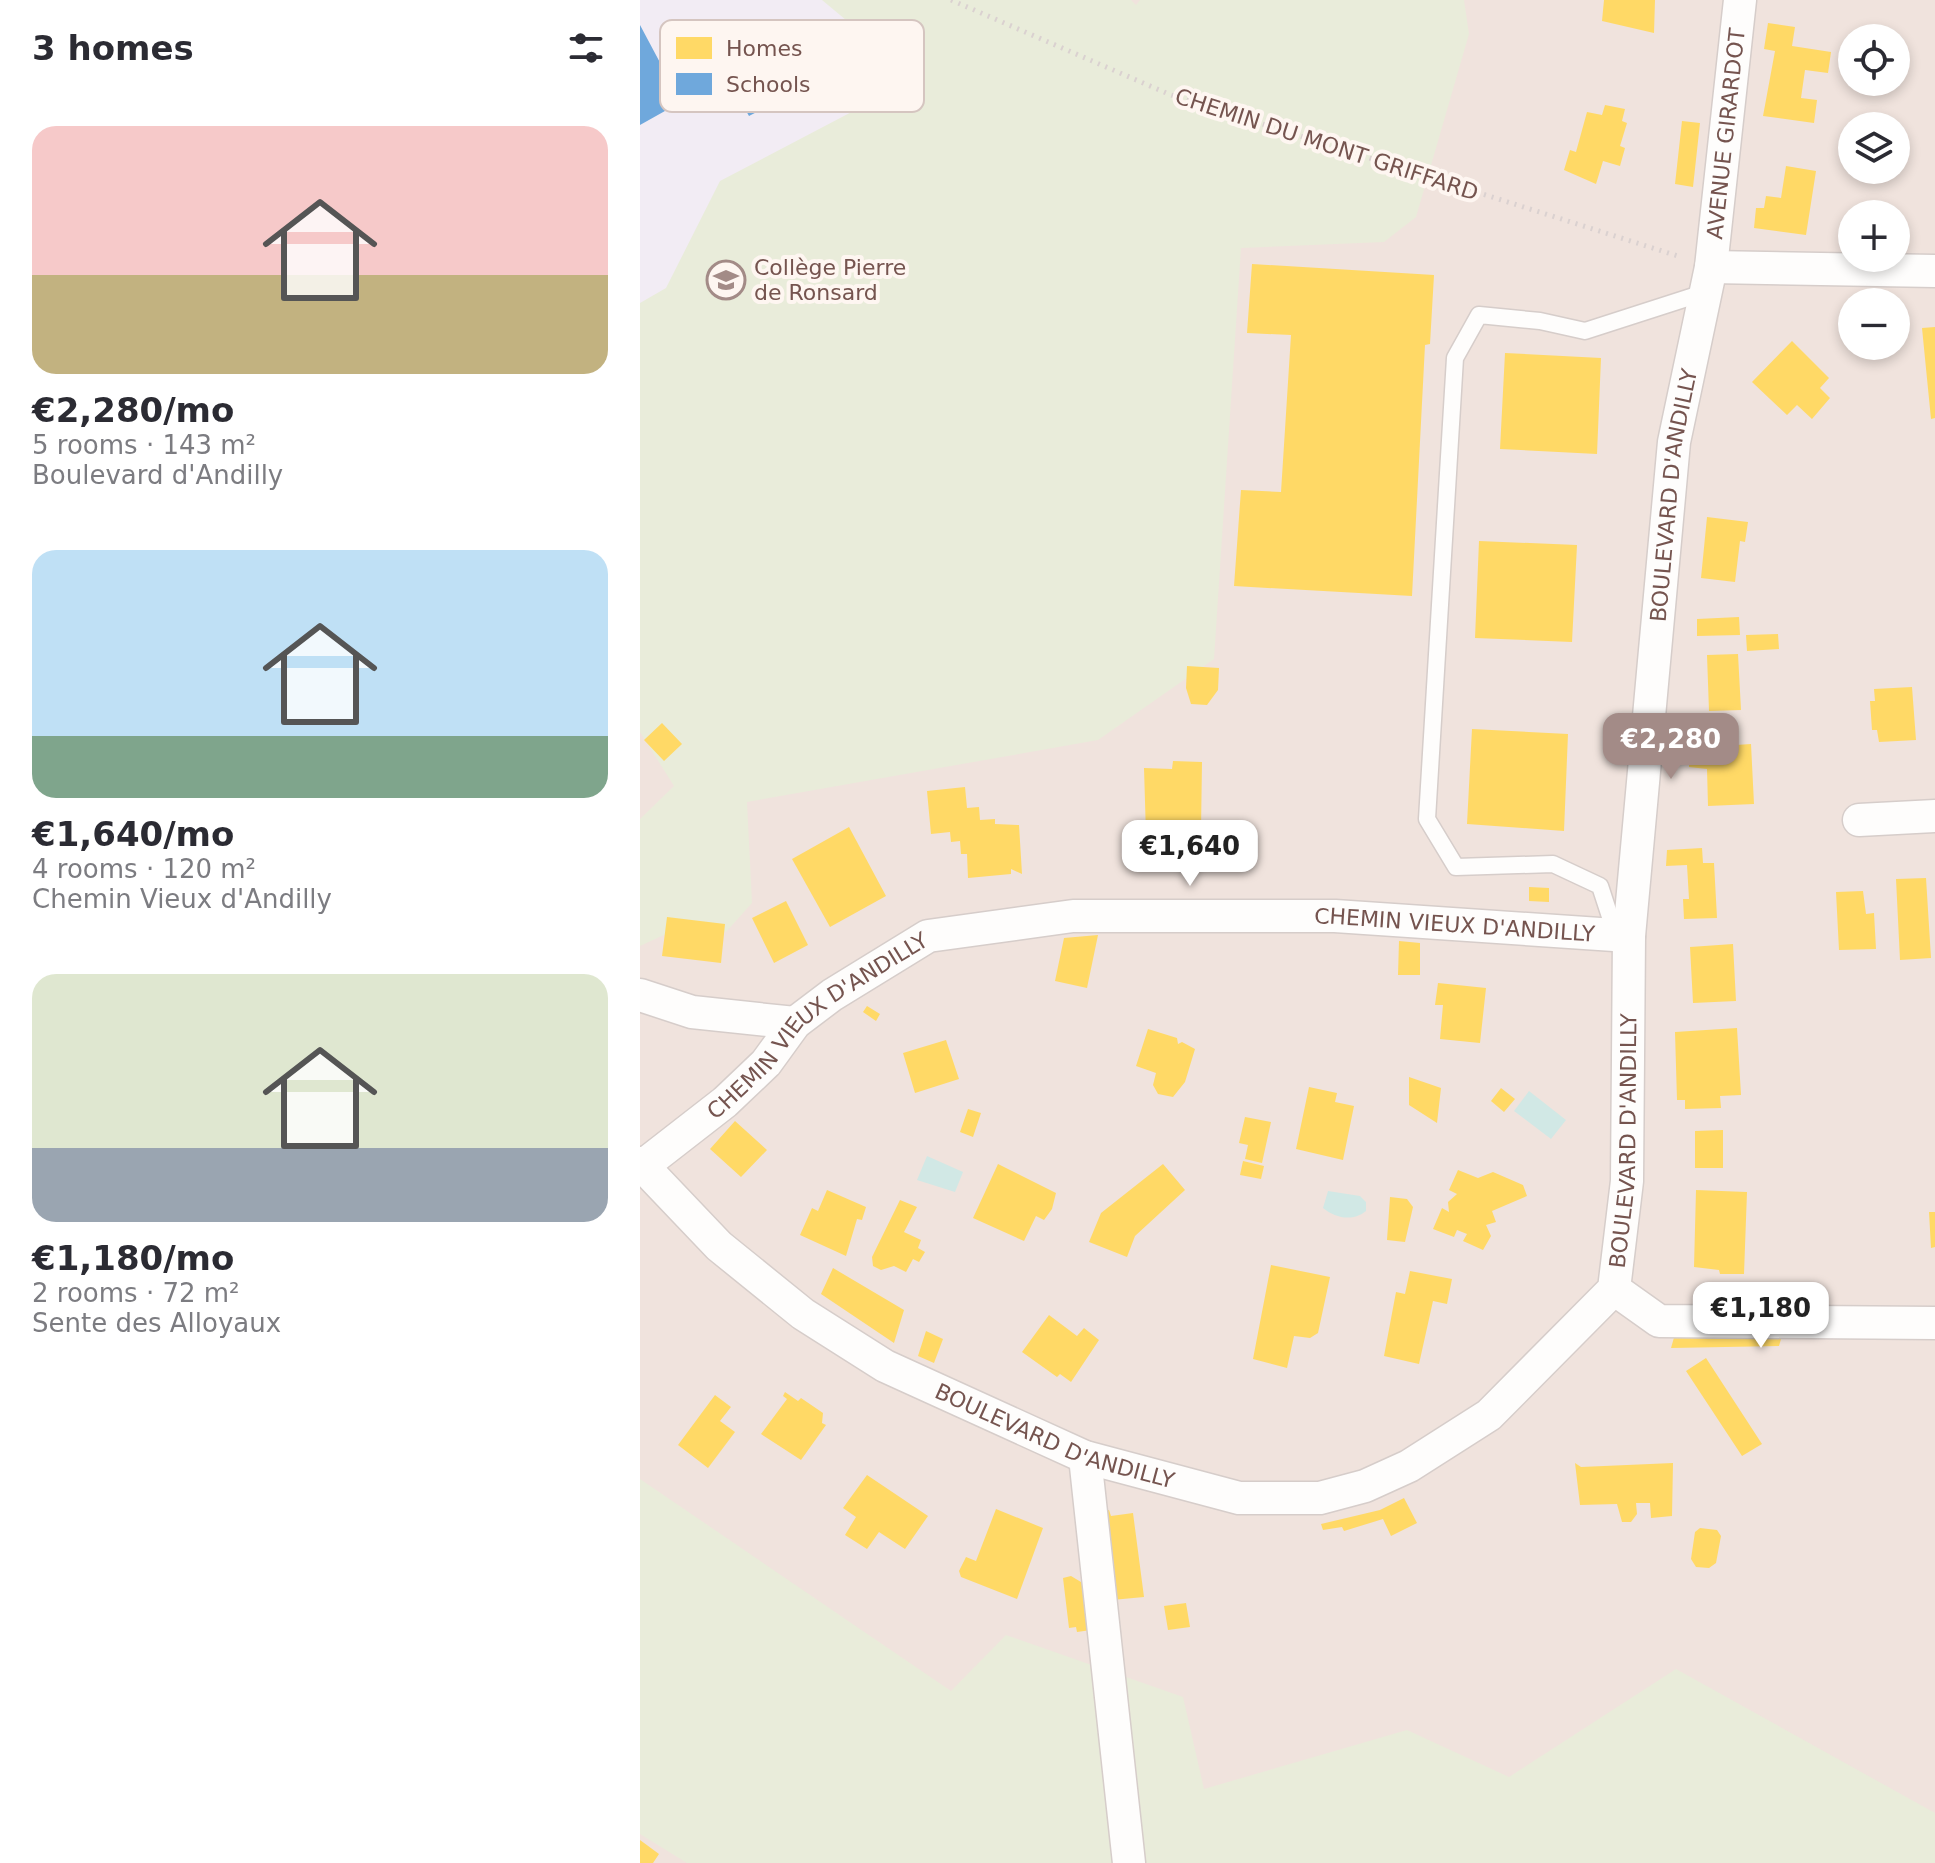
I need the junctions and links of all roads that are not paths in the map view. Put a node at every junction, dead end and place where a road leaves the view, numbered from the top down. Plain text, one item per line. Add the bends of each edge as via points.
1 (1740, 0) edge
2 (1935, 271) edge
3 (1708, 279) junction
4 (1935, 816) edge
5 (1859, 820) dead end
6 (1623, 935) junction
7 (640, 995) edge
8 (795, 1023) junction
9 (642, 1164) edge
10 (1614, 1289) junction
11 (1935, 1323) edge
12 (1085, 1457) junction
13 (1129, 1863) edge

1 - 3 street, AVENUE GIRARDOT
2 - 3 street
3 - 6 street, BOULEVARD D'ANDILLY via 1674,442
3 - 6 lane via 1585,331 1479,315 1455,358 1427,819 1456,867 1553,864 1600,886
4 - 5 street
6 - 8 street, CHEMIN VIEUX D'ANDILLY via 1335,916 1073,916 1025,921 928,936
6 - 10 street, BOULEVARD D'ANDILLY via 1627,1181
7 - 8 street via 692,1012
8 - 9 street, CHEMIN VIEUX D'ANDILLY via 766,1063 725,1102
9 - 12 street, BOULEVARD D'ANDILLY via 719,1246 803,1314 885,1366
10 - 11 street via 1659,1321
10 - 12 street, BOULEVARD D'ANDILLY via 1489,1415 1409,1466 1365,1486 1320,1498 1239,1498
12 - 13 street

